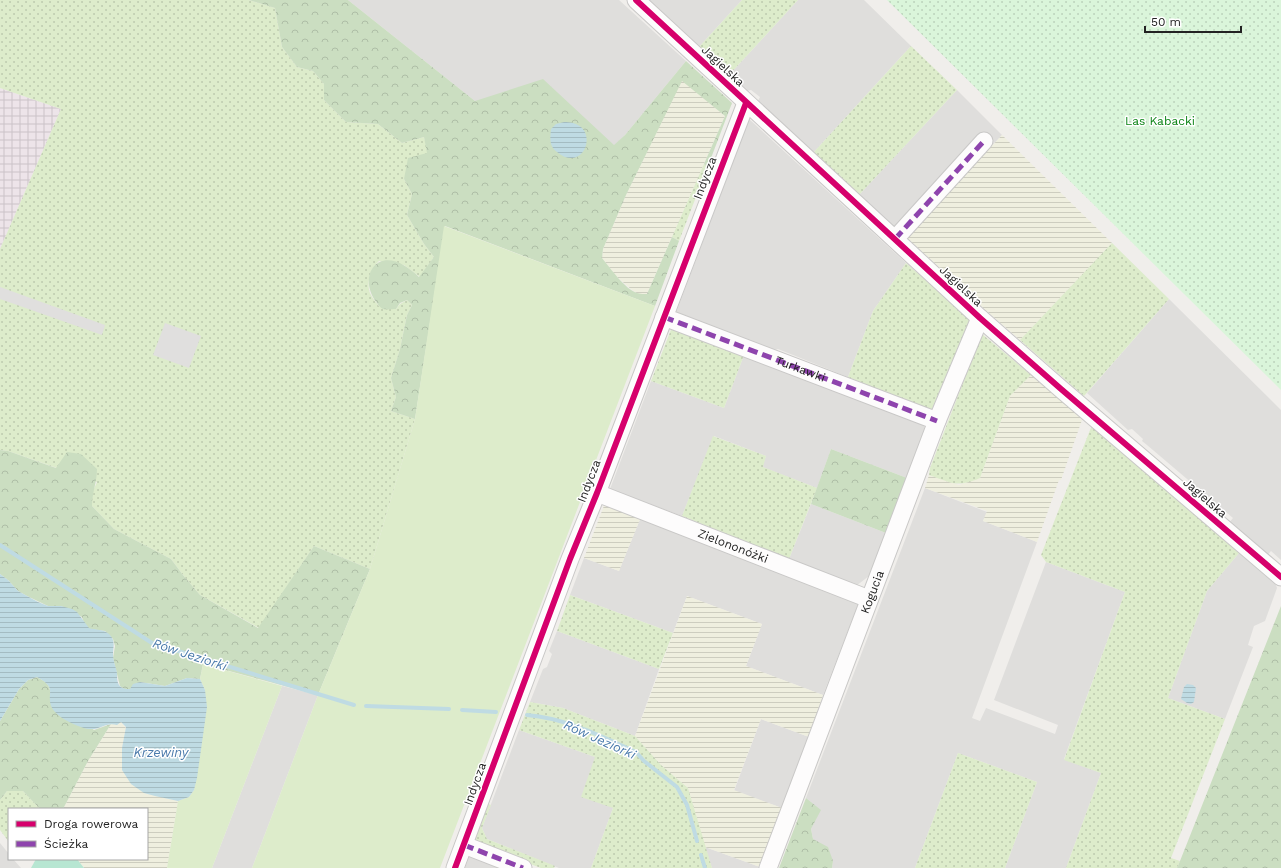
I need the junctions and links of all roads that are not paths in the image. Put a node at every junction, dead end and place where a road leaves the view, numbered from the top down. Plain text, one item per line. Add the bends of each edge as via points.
1 (636, 0) edge
2 (746, 103) junction
3 (984, 141) dead end
4 (895, 239) junction
5 (664, 317) junction
6 (980, 318) junction
7 (937, 421) junction
8 (597, 493) junction
9 (1281, 577) edge
10 (869, 599) junction
11 (464, 845) junction
12 (455, 868) edge
13 (523, 868) edge
14 (768, 868) edge

1 - 2 street, Jagielska
2 - 4 street, Jagielska
2 - 5 street, Indycza
3 - 4 street
4 - 6 street, Jagielska
5 - 7 street, Turkawki
5 - 8 street, Indycza
6 - 7 street, Kogucia
6 - 9 street, Jagielska
7 - 10 street, Kogucia
8 - 10 street, Zielononóżki
8 - 11 street, Indycza
10 - 14 street, Kogucia
11 - 12 street, Indycza
11 - 13 street

